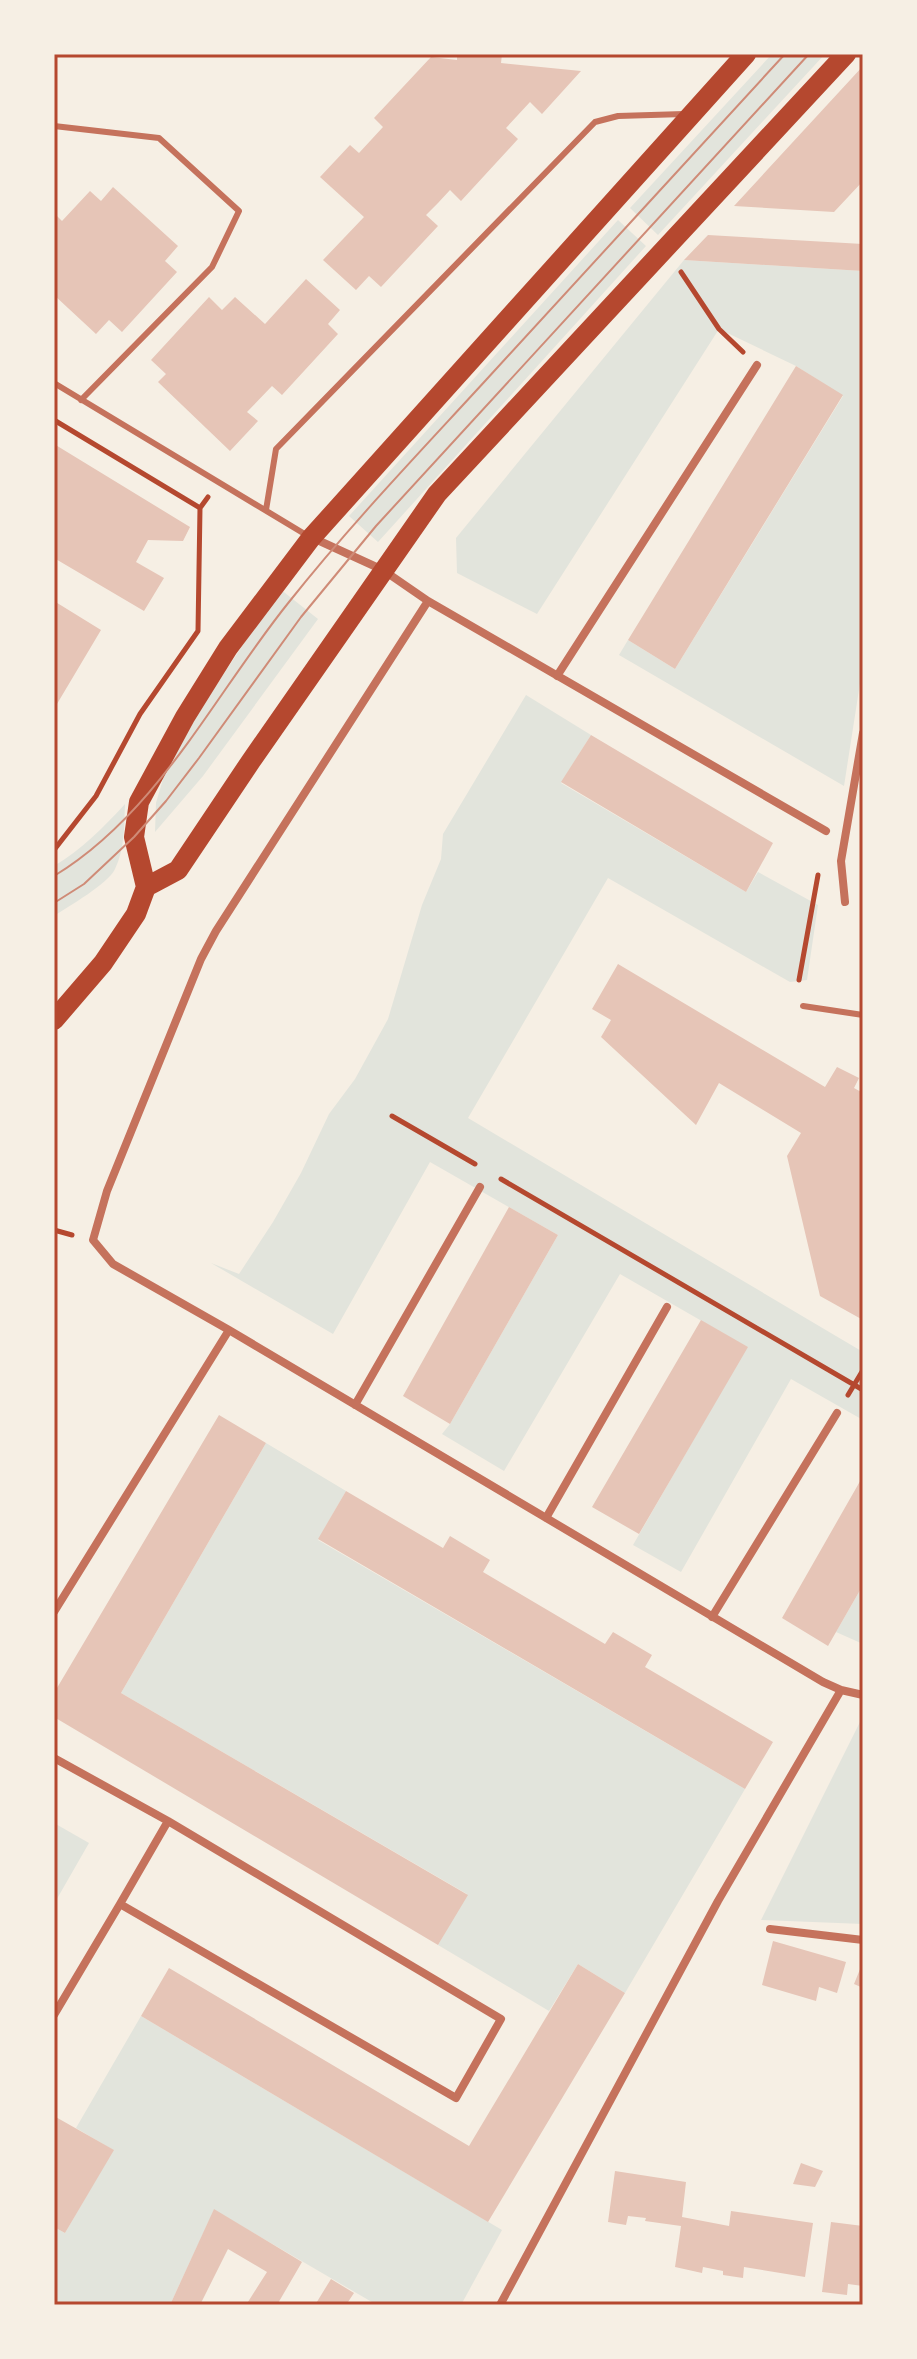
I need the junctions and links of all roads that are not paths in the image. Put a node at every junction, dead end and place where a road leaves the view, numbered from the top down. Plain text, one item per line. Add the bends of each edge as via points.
1 (746, 54) edge
2 (846, 54) edge
3 (692, 114) junction
4 (54, 126) edge
5 (757, 365) road end
6 (54, 383) edge
7 (81, 400) junction
8 (266, 510) junction
9 (311, 538) junction
10 (383, 570) junction
11 (428, 601) junction
12 (557, 676) junction
13 (863, 733) edge
14 (826, 831) dead end
15 (146, 887) junction
16 (845, 902) dead end
17 (803, 1006) dead end
18 (863, 1015) edge
19 (54, 1020) edge
20 (480, 1187) dead end
21 (667, 1307) dead end
22 (229, 1330) junction
23 (355, 1405) junction
24 (837, 1413) dead end
25 (546, 1518) junction
26 (54, 1612) edge
27 (712, 1617) junction
28 (841, 1690) junction
29 (863, 1695) edge
30 (54, 1758) edge
31 (168, 1821) junction
32 (120, 1904) junction
33 (770, 1929) dead end
34 (863, 1940) edge
35 (54, 2015) edge
36 (500, 2305) edge

1 - 3 main road
2 - 10 main road via 437,494
3 - 8 lane via 618,116 595,122 276,449
3 - 9 main road
4 - 7 lane via 159,138 239,211 212,267
5 - 12 street
6 - 7 lane
7 - 8 lane
8 - 9 lane
9 - 10 street
9 - 15 main road via 228,648 139,802 134,837
10 - 11 street
10 - 15 main road via 178,870
11 - 12 street
11 - 22 street via 208,945 107,1191 93,1240 113,1264
12 - 14 street
13 - 16 street via 841,861
15 - 19 main road via 136,914 103,963
17 - 18 lane
20 - 23 street
21 - 25 street
22 - 23 street
22 - 26 street
23 - 25 street
24 - 27 street
25 - 27 street
27 - 28 street
28 - 29 street
28 - 36 street via 718,1901
30 - 31 street
31 - 32 street
31 - 32 street via 501,2019 456,2098
32 - 35 street
33 - 34 street

